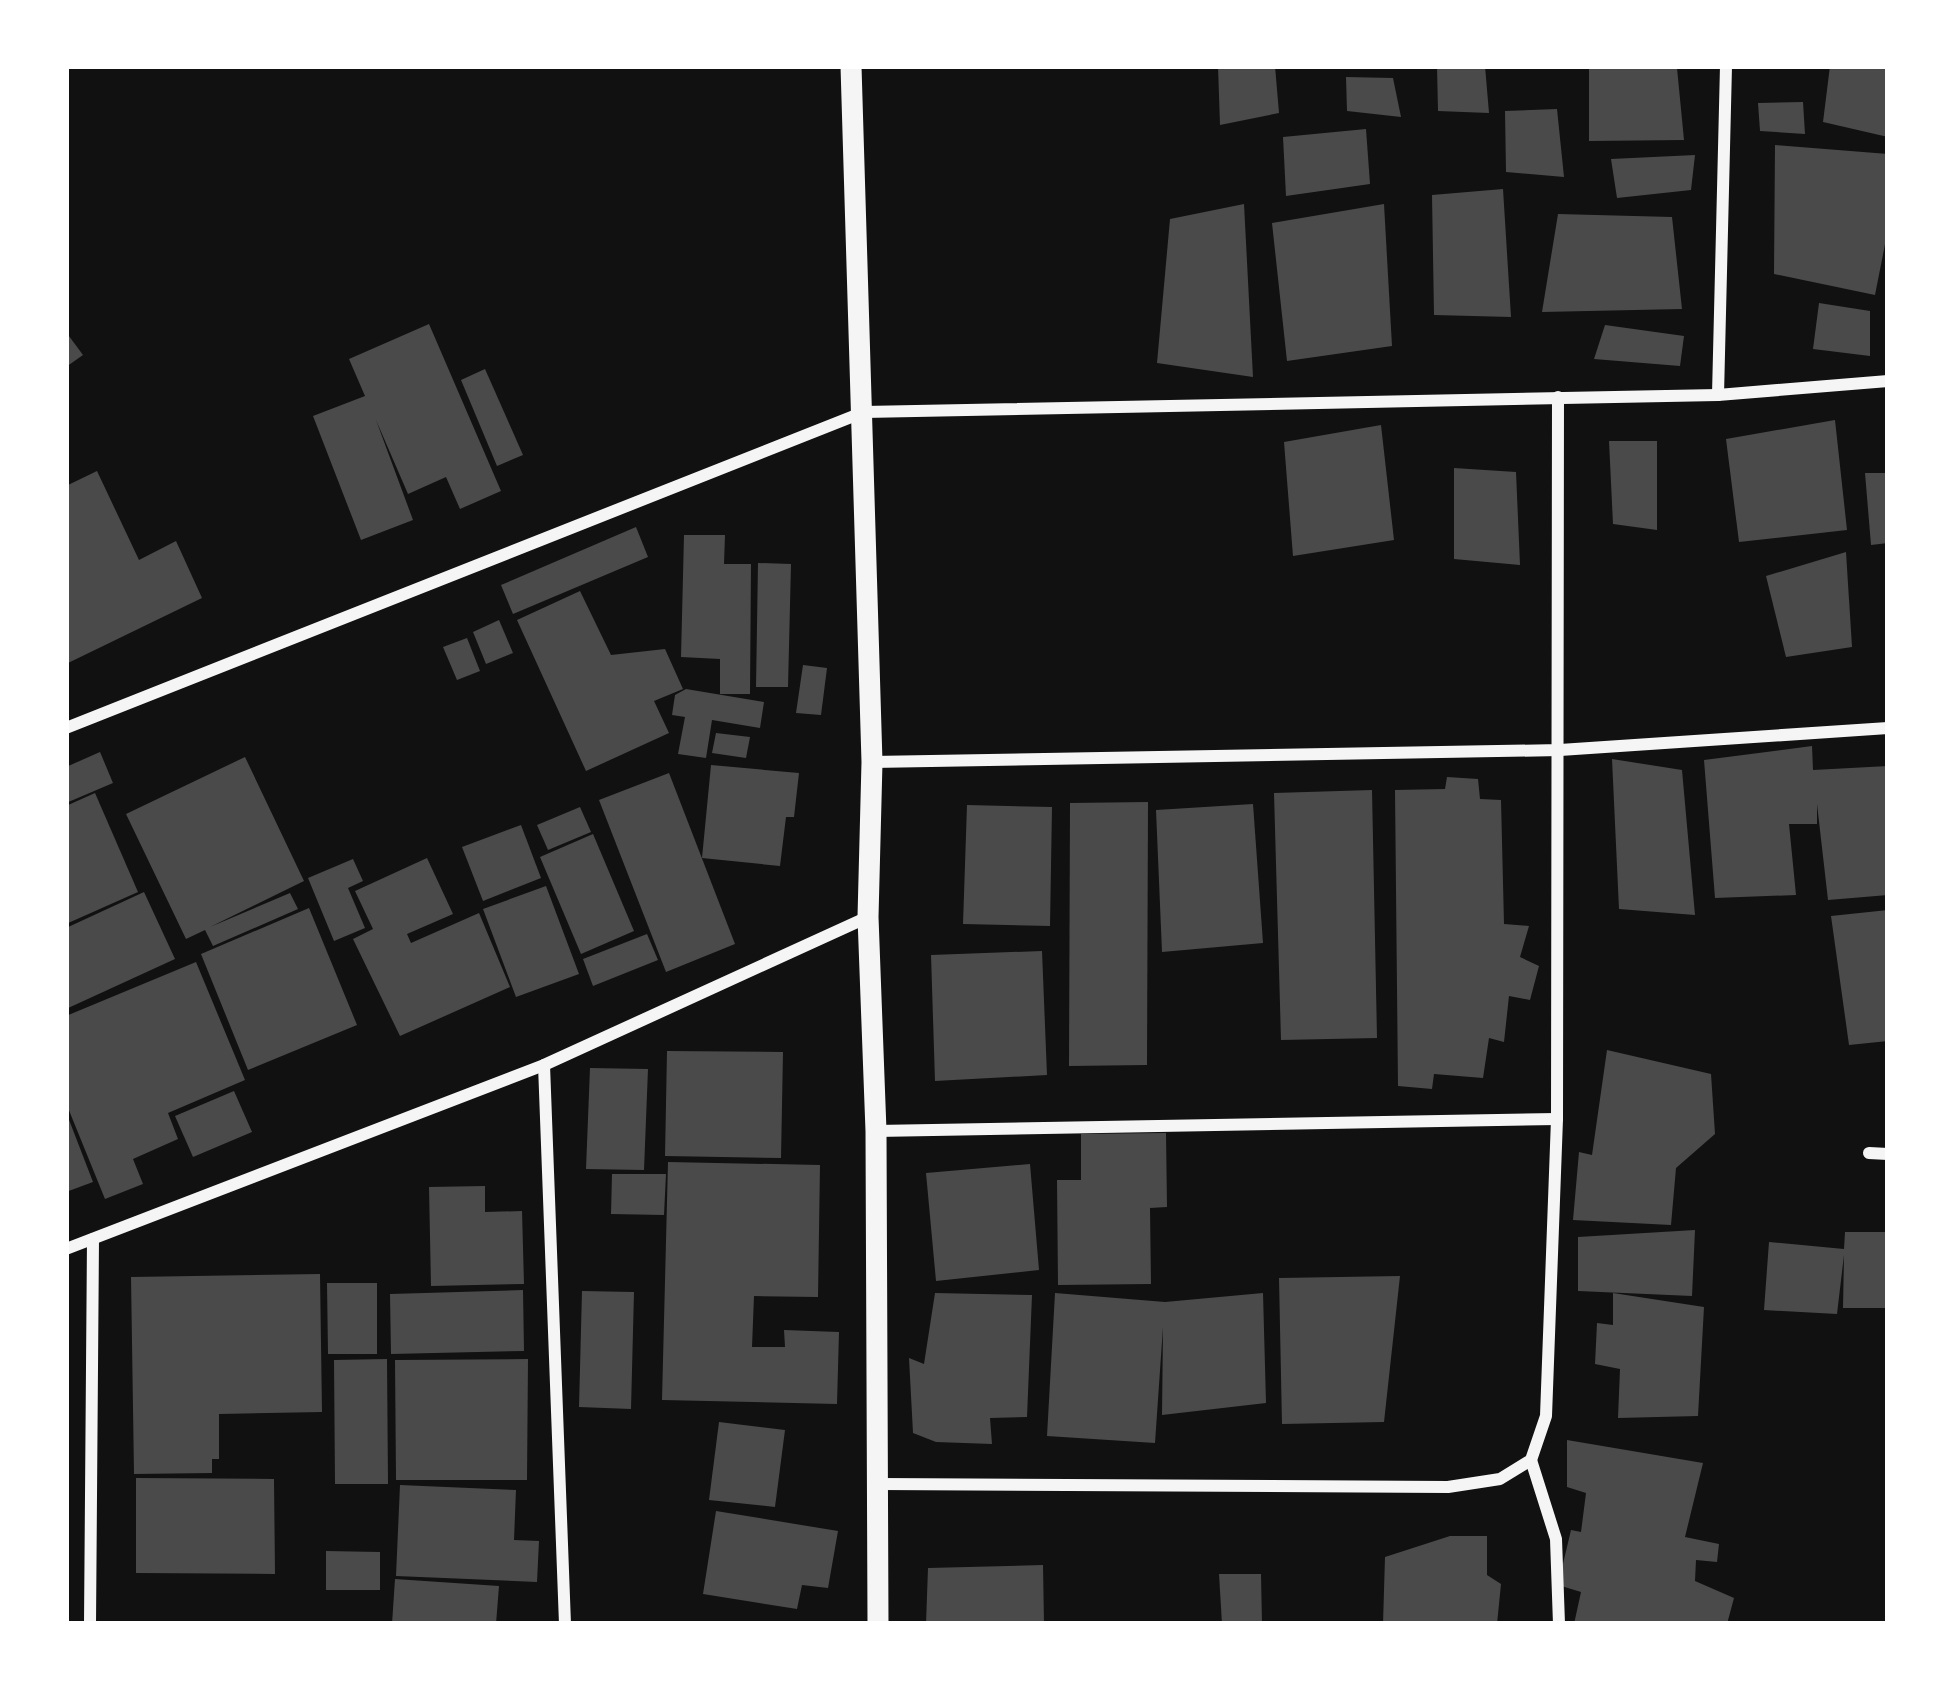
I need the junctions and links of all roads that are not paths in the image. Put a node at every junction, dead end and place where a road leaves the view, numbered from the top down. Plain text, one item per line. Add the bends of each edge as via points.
1 (851, 66) edge
2 (1726, 66) edge
3 (1888, 381) edge
4 (1718, 395) junction
5 (1558, 397) junction
6 (864, 412) junction
7 (66, 728) edge
8 (1888, 728) edge
9 (1560, 751) junction
10 (872, 762) junction
11 (868, 917) junction
12 (544, 1066) junction
13 (1557, 1119) junction
14 (876, 1131) junction
15 (1868, 1154) dead end
16 (1888, 1154) edge
17 (93, 1238) junction
18 (66, 1249) edge
19 (1531, 1460) junction
20 (879, 1484) junction
21 (90, 1624) edge
22 (565, 1624) edge
23 (878, 1624) edge
24 (1558, 1624) edge

1 - 6 street
2 - 4 street
3 - 4 street
4 - 5 street
5 - 6 street
5 - 9 street
6 - 7 street
6 - 10 street
8 - 9 street
9 - 10 street
9 - 13 street
10 - 11 street
11 - 12 street
11 - 14 street
12 - 17 street
12 - 22 street
13 - 14 street
13 - 19 street via 1546,1416
14 - 20 street
15 - 16 street
17 - 18 street
17 - 21 street
19 - 20 street via 1500,1479 1448,1487
19 - 24 street via 1556,1539
20 - 23 street

